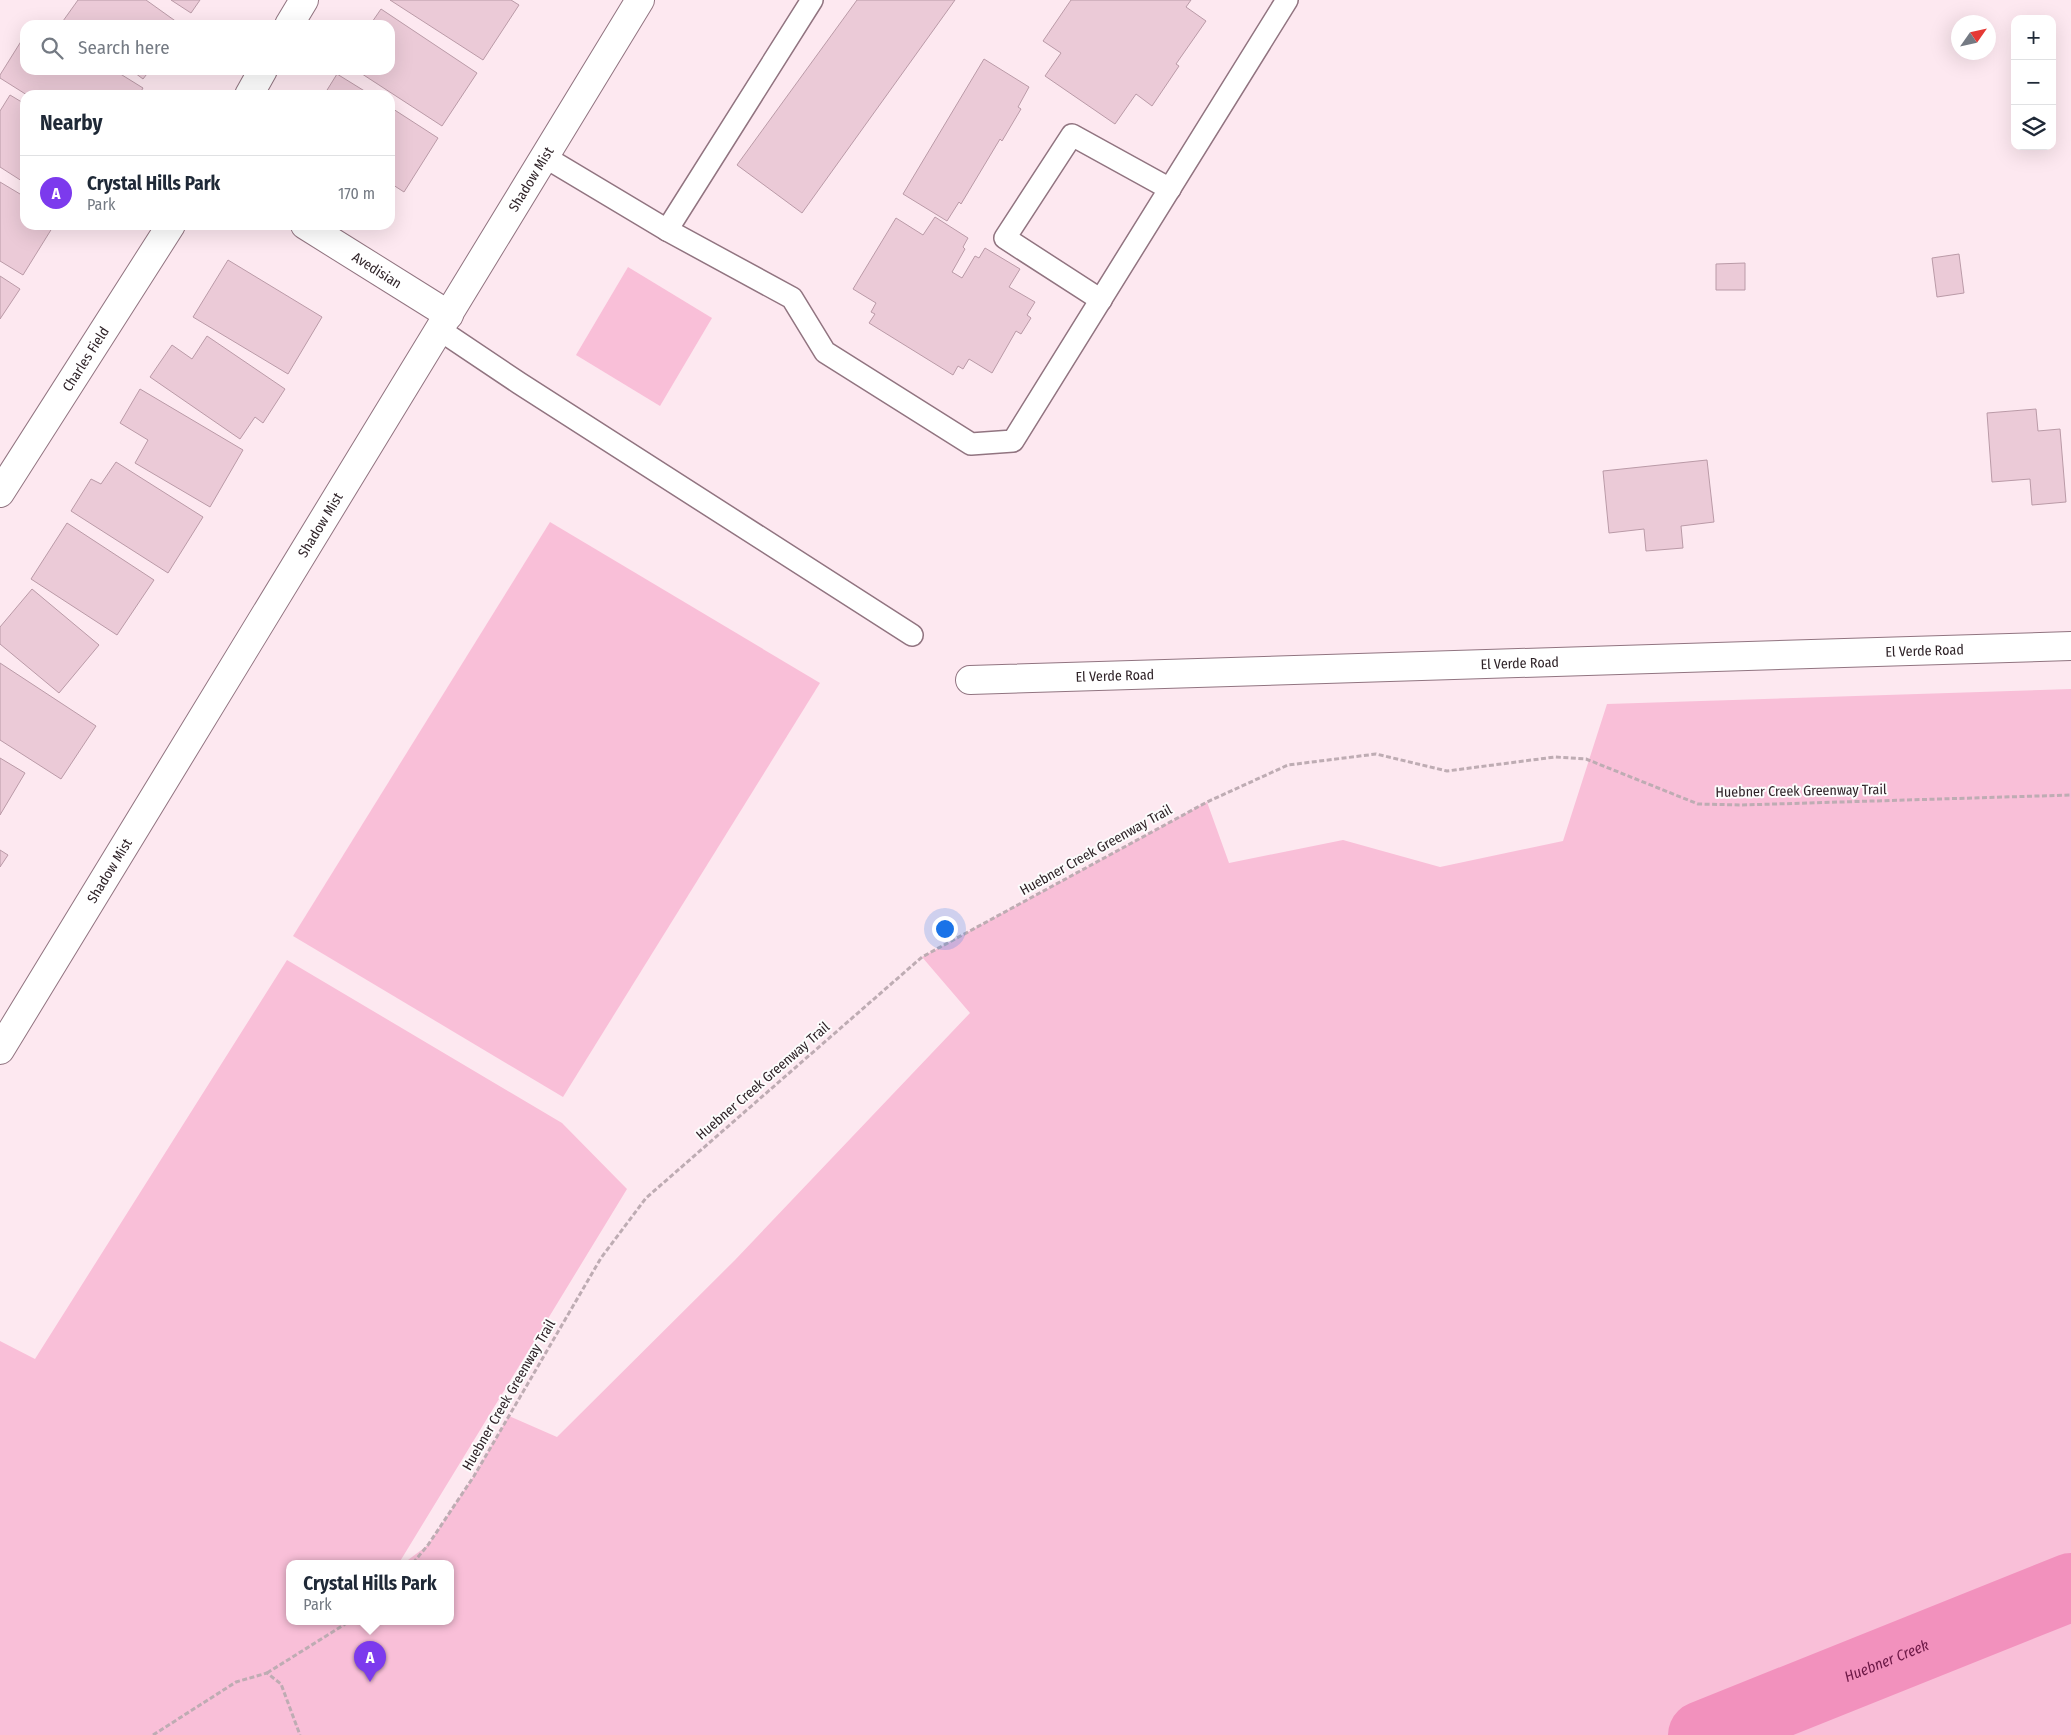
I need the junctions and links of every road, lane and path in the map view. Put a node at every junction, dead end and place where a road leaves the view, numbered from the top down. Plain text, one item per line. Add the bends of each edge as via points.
1 (304, 0) edge
2 (640, 0) edge
3 (812, 0) edge
4 (1288, 0) edge
5 (292, 20) edge
6 (260, 75) edge
7 (252, 90) edge
8 (545, 157) junction
9 (1170, 189) junction
10 (167, 230) edge
11 (312, 230) edge
12 (667, 230) junction
13 (1101, 300) junction
14 (445, 322) junction
15 (0, 493) edge
16 (912, 635) dead end
17 (2071, 646) edge
18 (970, 680) dead end
19 (2071, 795) edge
20 (0, 1050) edge
21 (416, 1560) edge
22 (344, 1625) edge
23 (267, 1673) junction
24 (153, 1735) edge
25 (300, 1735) edge

1 - 5 street
2 - 8 street, Shadow Mist
3 - 12 lane
4 - 9 lane
6 - 7 street
8 - 12 lane
8 - 14 street, Shadow Mist
9 - 13 lane
9 - 13 lane via 1072,135 1005,238
10 - 15 street, Charles Field
11 - 14 street, Avedisian
12 - 13 lane via 792,298 825,352 971,444 1013,441
14 - 16 lane via 519,383
14 - 20 street, Shadow Mist
17 - 18 street, El Verde Road
19 - 21 path, Huebner Creek Greenway Trail via 1698,804 1586,759 1555,757 1447,771 1376,754 1288,765 1206,802 922,957 646,1198 602,1258 474,1476
22 - 23 path
23 - 24 path via 236,1682
23 - 25 path via 281,1684

